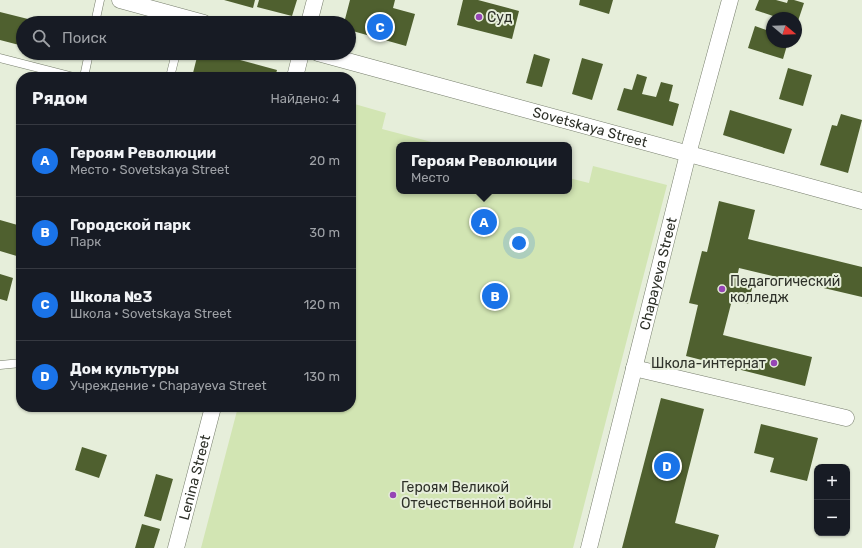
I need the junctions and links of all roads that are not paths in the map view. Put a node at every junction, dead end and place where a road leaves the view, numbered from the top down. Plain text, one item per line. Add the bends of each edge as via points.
1 (100, 0) edge
2 (120, 0) edge
3 (315, 0) edge
4 (730, 0) edge
5 (97, 16) edge
6 (171, 16) edge
7 (311, 16) edge
8 (0, 58) edge
9 (88, 60) edge
10 (174, 60) edge
11 (299, 60) edge
12 (344, 60) edge
13 (55, 72) edge
14 (85, 72) edge
15 (171, 72) edge
16 (296, 72) edge
17 (688, 154) junction
18 (862, 201) edge
19 (16, 363) edge
20 (0, 365) edge
21 (634, 368) junction
22 (212, 412) edge
23 (846, 418) dead end
24 (176, 548) edge
25 (589, 548) edge

1 - 5 lane
2 - 6 street
3 - 7 street
4 - 17 street, Chapayeva Street
8 - 13 lane
9 - 14 lane
10 - 15 lane
11 - 16 street
12 - 17 street, Sovetskaya Street
17 - 18 street, Sovetskaya Street
17 - 21 street, Chapayeva Street
19 - 20 lane
21 - 23 street
21 - 25 street, Chapayeva Street
22 - 24 street, Lenina Street

